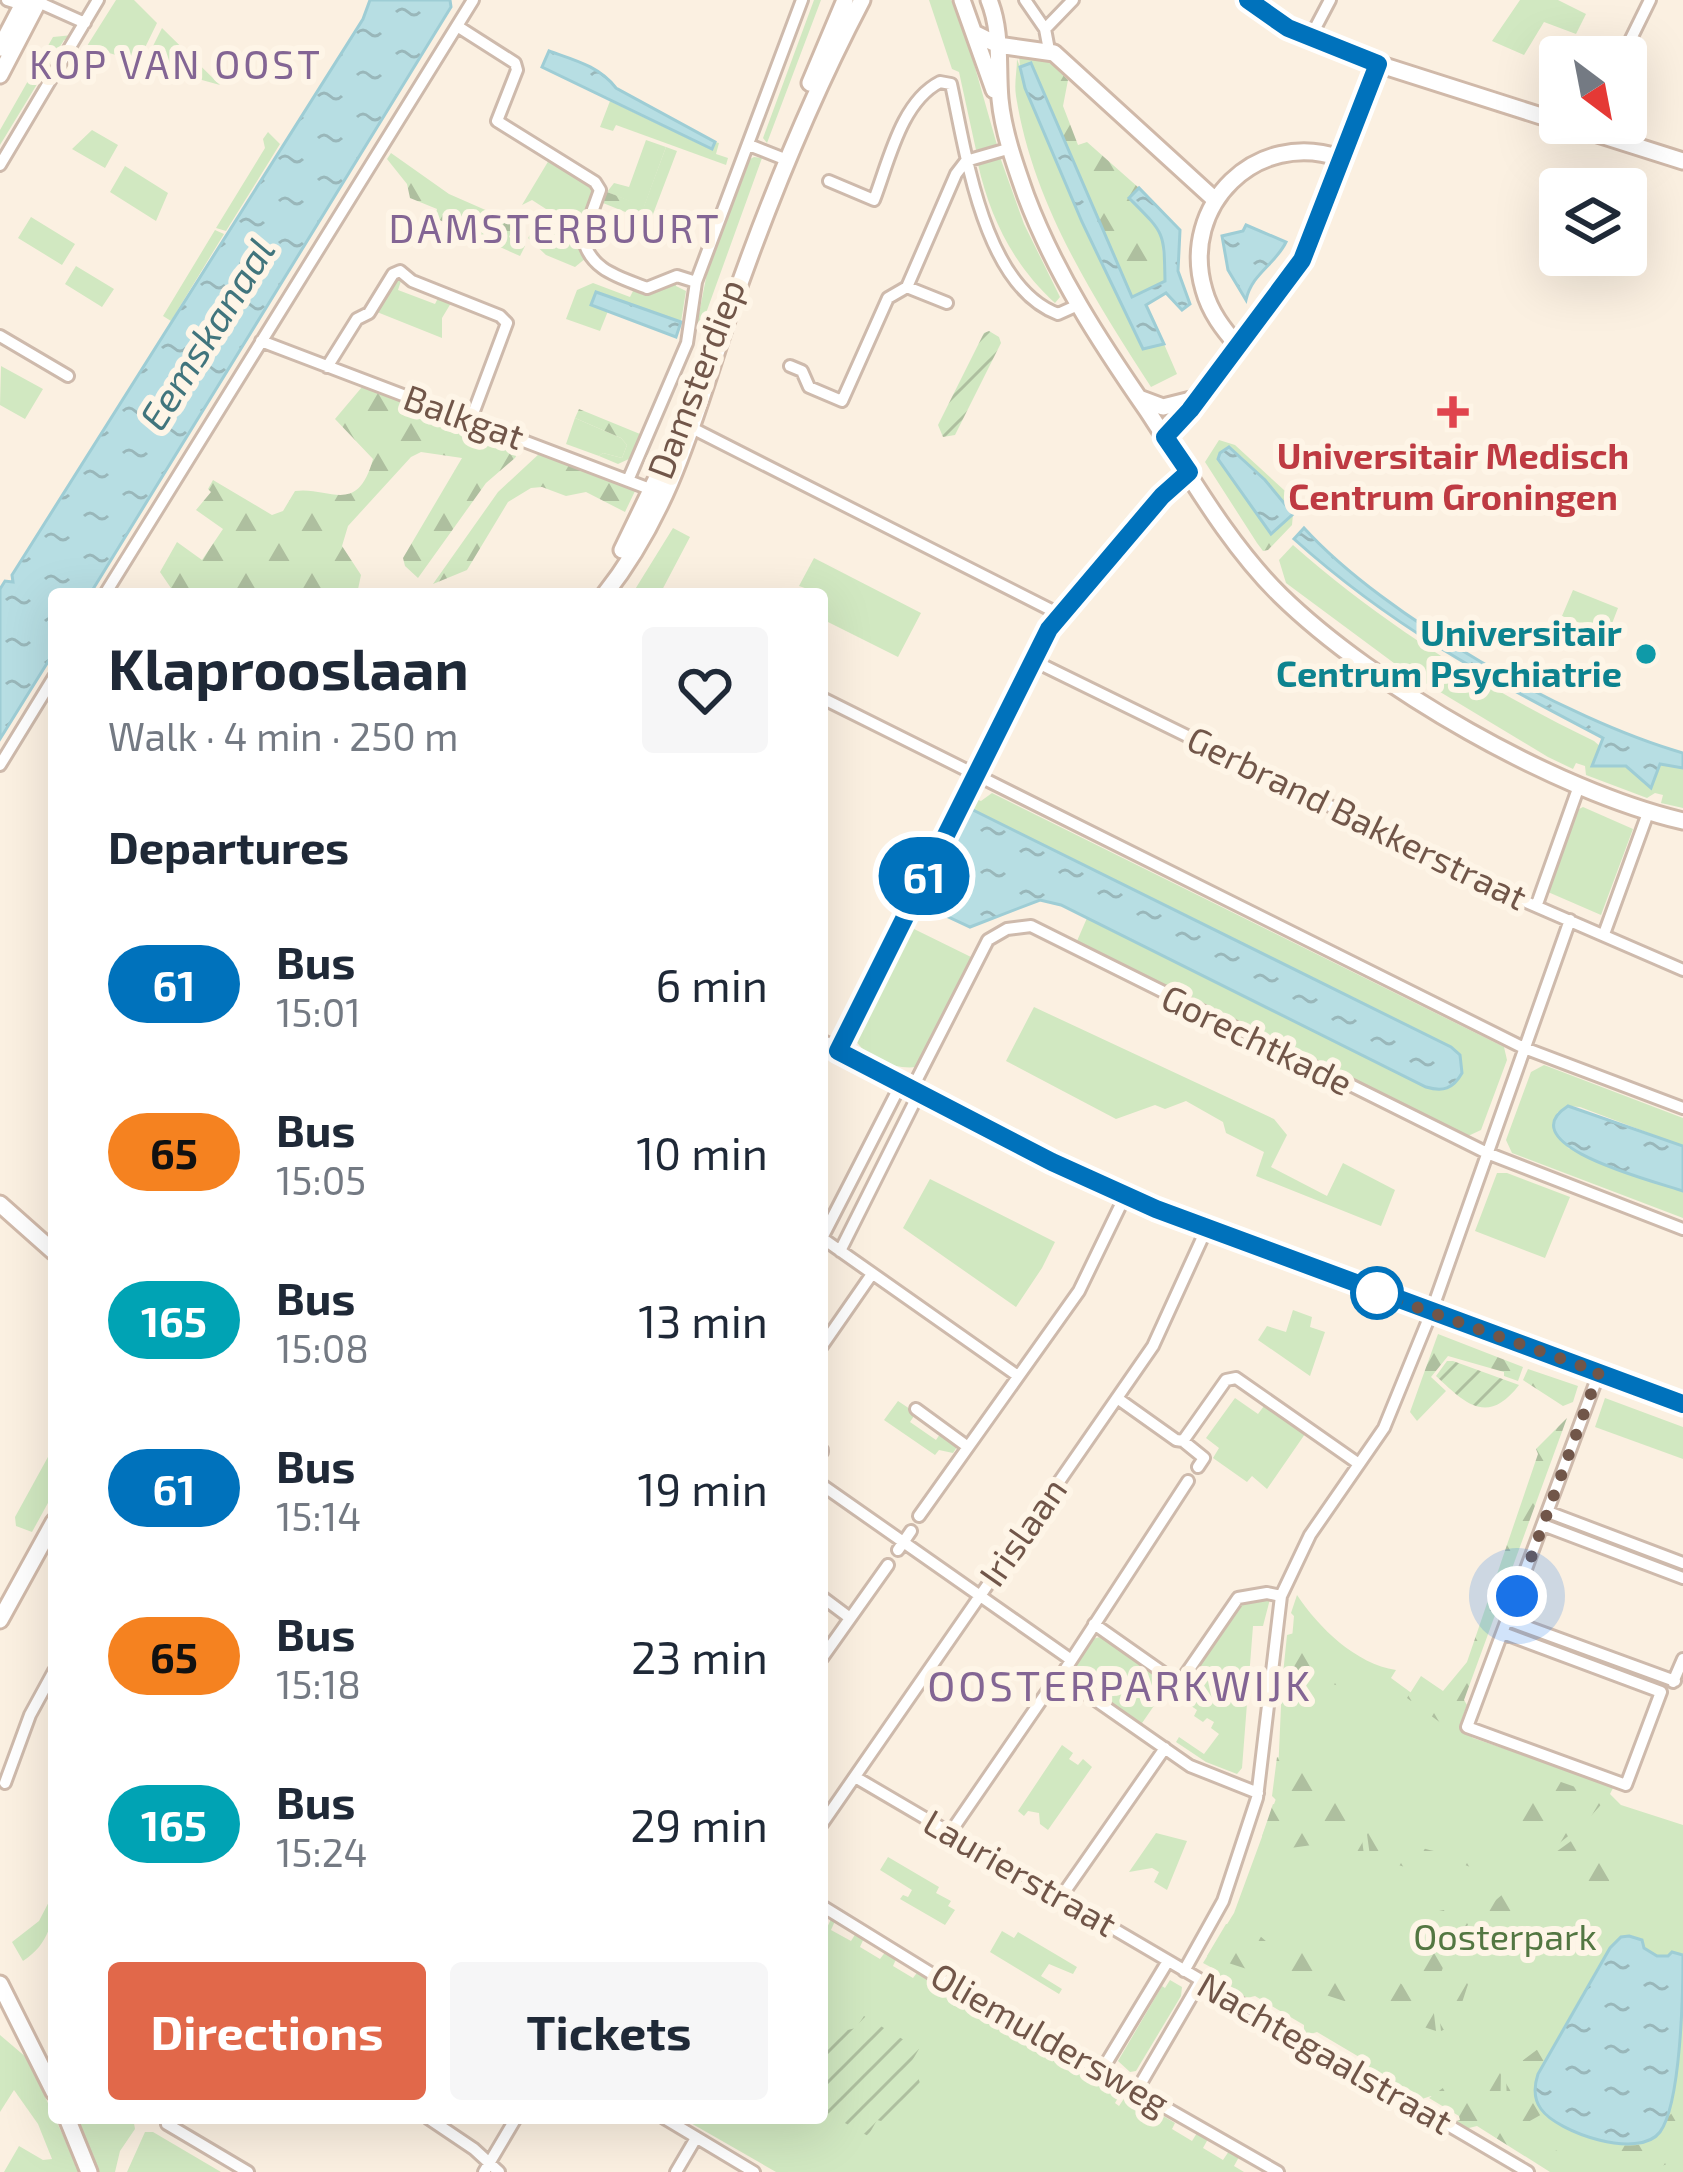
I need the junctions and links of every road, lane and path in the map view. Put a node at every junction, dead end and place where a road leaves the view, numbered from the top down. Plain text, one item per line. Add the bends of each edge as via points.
1 (98, 0) edge
2 (472, 0) edge
3 (802, 0) edge
4 (845, 0) edge
5 (862, 0) edge
6 (962, 0) edge
7 (989, 0) edge
8 (1025, 0) edge
9 (1073, 0) edge
10 (1248, 0) edge
11 (1330, 0) edge
12 (1650, 0) edge
13 (28, 1) edge
14 (85, 23) junction
15 (457, 26) junction
16 (1045, 29) junction
17 (976, 34) junction
18 (1632, 36) edge
19 (1310, 38) junction
20 (998, 45) junction
21 (0, 48) edge
22 (1049, 50) junction
23 (1378, 64) junction
24 (0, 74) edge
25 (1000, 104) junction
26 (1539, 116) edge
27 (1638, 144) edge
28 (749, 145) junction
29 (1011, 148) junction
30 (784, 158) junction
31 (1683, 160) edge
32 (966, 161) junction
33 (0, 165) edge
34 (829, 181) dead end
35 (1214, 200) junction
36 (696, 282) junction
37 (908, 287) junction
38 (946, 303) dead end
39 (1078, 305) junction
40 (0, 336) edge
41 (260, 341) junction
42 (790, 366) dead end
43 (327, 367) junction
44 (68, 376) dead end
45 (1138, 397) junction
46 (1199, 398) junction
47 (471, 419) junction
48 (689, 426) junction
49 (1165, 437) junction
50 (1189, 472) junction
51 (629, 478) junction
52 (659, 494) junction
53 (109, 588) edge
54 (604, 588) edge
55 (1061, 615) junction
56 (1032, 661) junction
57 (48, 687) edge
58 (828, 701) edge
59 (0, 765) edge
60 (974, 774) junction
61 (1579, 786) junction
62 (1648, 813) junction
63 (1683, 821) edge
64 (1537, 904) junction
65 (1570, 920) junction
66 (1604, 934) junction
67 (1683, 970) edge
68 (830, 1047) edge
69 (1525, 1048) junction
70 (910, 1089) junction
71 (1683, 1108) edge
72 (1487, 1153) junction
73 (1125, 1196) junction
74 (0, 1204) edge
75 (828, 1228) edge
76 (1683, 1229) edge
77 (1206, 1230) junction
78 (828, 1242) edge
79 (48, 1247) edge
80 (840, 1251) junction
81 (872, 1274) junction
82 (1431, 1313) junction
83 (828, 1337) edge
84 (1599, 1372) junction
85 (1018, 1376) junction
86 (1117, 1398) junction
87 (1683, 1404) edge
88 (916, 1409) dead end
89 (1183, 1441) junction
90 (968, 1447) junction
91 (1201, 1462) dead end
92 (1359, 1464) junction
93 (1188, 1481) dead end
94 (828, 1489) edge
95 (1548, 1511) junction
96 (919, 1516) dead end
97 (1543, 1525) junction
98 (48, 1533) edge
99 (1683, 1563) edge
100 (888, 1565) dead end
101 (1683, 1578) edge
102 (980, 1594) junction
103 (1282, 1596) junction
104 (828, 1602) edge
105 (850, 1618) junction
106 (0, 1620) edge
107 (1508, 1620) junction
108 (1094, 1624) junction
109 (1503, 1633) junction
110 (828, 1649) edge
111 (1070, 1659) junction
112 (1683, 1659) edge
113 (1061, 1676) junction
114 (1675, 1681) junction
115 (48, 1682) edge
116 (1661, 1692) junction
117 (1165, 1748) junction
118 (856, 1777) junction
119 (5, 1783) dead end
120 (1258, 1793) junction
121 (828, 1816) edge
122 (950, 1833) junction
123 (1061, 1897) junction
124 (828, 1910) edge
125 (1168, 1960) junction
126 (1184, 1971) junction
127 (1200, 1982) junction
128 (0, 1984) edge
129 (1102, 2070) junction
130 (48, 2080) edge
131 (1137, 2090) junction
132 (69, 2124) edge
133 (173, 2124) edge
134 (437, 2124) edge
135 (513, 2124) edge
136 (674, 2124) edge
137 (696, 2138) junction
138 (490, 2170) edge
139 (88, 2172) edge
140 (248, 2172) edge
141 (676, 2172) edge
142 (754, 2172) edge
143 (1278, 2172) edge
144 (1528, 2172) edge

1 - 14 street
2 - 15 street
3 - 28 street, Damsterdiep
4 - 30 main road, Damsterdiep
5 - 30 main road, Damsterdiep
6 - 17 main road
7 - 20 main road
8 - 16 street
9 - 16 street
10 - 19 main road
11 - 19 street
12 - 18 street
13 - 14 street
13 - 21 main road
13 - 24 main road
14 - 33 street
15 - 36 street via 515,63 497,121 600,190 583,237 590,258 647,288 677,276
15 - 41 street
16 - 22 street
17 - 20 main road
17 - 25 main road
19 - 23 main road
20 - 22 main road
20 - 25 main road
22 - 35 main road
23 - 26 main road
23 - 35 main road via 1340,158 1267,158
25 - 29 main road
27 - 31 main road
28 - 30 street
28 - 36 street, Damsterdiep
29 - 32 street
29 - 39 main road
30 - 48 main road, Damsterdiep
32 - 34 street via 951,84 940,82 921,94 904,124 874,200
32 - 37 street
32 - 39 street via 982,218 1018,282 1044,309 1058,314
35 - 46 main road via 1201,236 1200,275 1214,314 1238,346
36 - 51 street, Damsterdiep via 687,344
37 - 38 street
37 - 42 street via 888,298 842,401 809,387
39 - 45 main road
40 - 44 street
41 - 43 street, Balkgat
41 - 53 street
43 - 47 street, Balkgat
43 - 47 street via 400,271 508,323
45 - 46 main road via 1163,407
45 - 49 main road
46 - 49 main road
47 - 51 street, Balkgat
48 - 52 main road, Damsterdiep
48 - 55 street
49 - 50 main road
50 - 55 street
50 - 61 main road via 1257,569 1323,633 1402,690
51 - 52 street, Balkgat
52 - 54 main road, Damsterdiep
55 - 56 street
56 - 60 street
56 - 64 street, Gerbrand Bakkerstraat
57 - 59 street
58 - 60 street
60 - 68 street
60 - 69 street
61 - 62 main road
61 - 64 street
62 - 63 main road
62 - 66 street
64 - 65 street, Gerbrand Bakkerstraat
65 - 66 street, Gerbrand Bakkerstraat
65 - 69 street
66 - 67 street, Gerbrand Bakkerstraat
68 - 70 main road
69 - 71 street
69 - 72 street
70 - 72 street, Gorechtkade via 988,940 1031,926
70 - 73 main road
70 - 75 street
70 - 80 street
72 - 76 street, Gorechtkade
72 - 82 street
73 - 77 main road
73 - 85 street via 1079,1292
74 - 79 main road
77 - 82 main road
77 - 86 street, Irislaan via 1153,1346
78 - 80 street
80 - 81 street
81 - 83 street
81 - 85 street
82 - 84 main road
82 - 92 street via 1384,1428
84 - 87 main road
84 - 95 street
85 - 90 street
86 - 89 street
86 - 102 street, Irislaan
88 - 90 street
89 - 91 street
89 - 92 street via 1226,1379 1236,1378
90 - 96 street
92 - 103 street via 1310,1535
93 - 108 street
94 - 102 street
95 - 97 street
95 - 99 street
97 - 101 street
97 - 107 street
98 - 106 main road
100 - 105 street
102 - 111 street
102 - 118 street, Irislaan
103 - 108 street via 1238,1598 1174,1681
103 - 120 street
104 - 105 street
105 - 110 street
107 - 109 street
107 - 114 street
108 - 111 street
109 - 116 street
109 - 116 street via 1467,1727 1626,1785
111 - 113 street
112 - 114 street
113 - 117 street
113 - 122 street
114 - 116 street
115 - 119 street
117 - 120 street
117 - 123 street
118 - 121 street, Irislaan
118 - 122 street, Laurierstraat
120 - 126 street via 1223,1901
122 - 123 street, Laurierstraat
123 - 125 street, Laurierstraat
124 - 129 street, Oliemuldersweg
125 - 126 street, Laurierstraat
125 - 129 street
126 - 127 street, Nachtegaalstraat
127 - 131 street
127 - 144 street, Nachtegaalstraat
128 - 130 main road
129 - 131 street, Oliemuldersweg
131 - 143 street, Oliemuldersweg
132 - 139 main road
133 - 140 street
134 - 138 street
135 - 138 street
136 - 137 street
137 - 141 street
137 - 142 street

